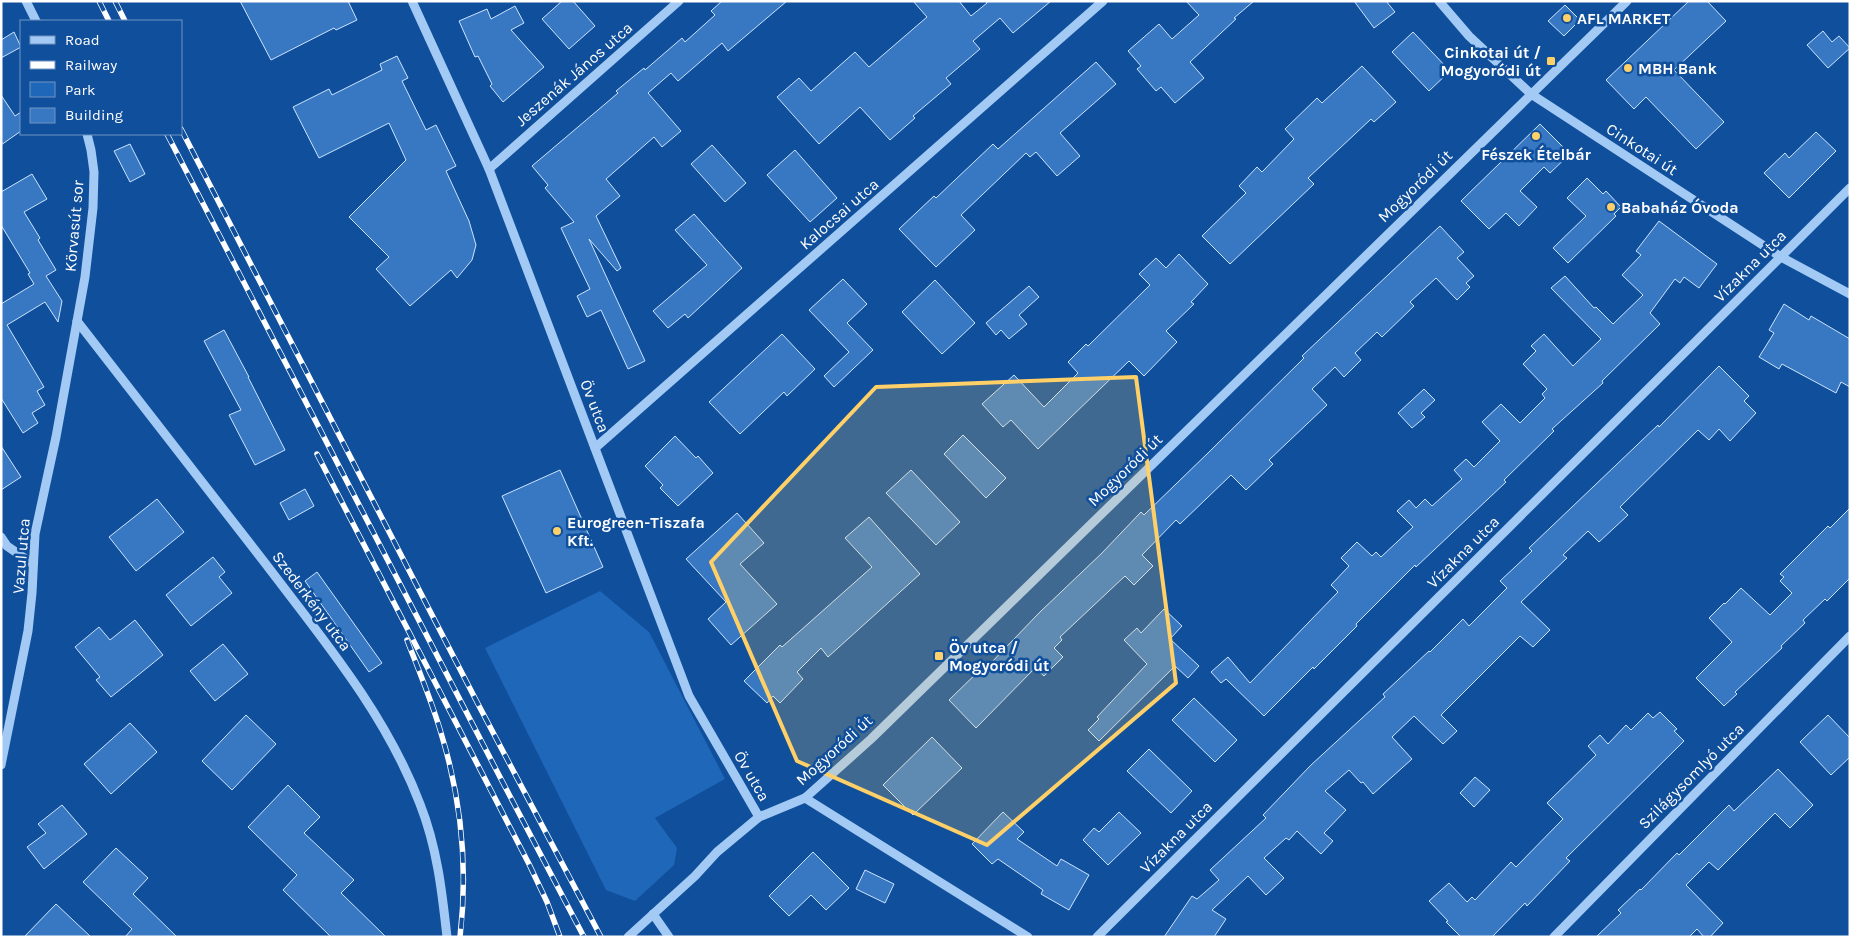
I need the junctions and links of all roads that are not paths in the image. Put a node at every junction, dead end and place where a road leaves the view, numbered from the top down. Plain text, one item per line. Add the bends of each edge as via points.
1 (26, 1) edge
2 (679, 1) edge
3 (1103, 1) edge
4 (1439, 1) edge
5 (1627, 1) edge
6 (415, 3) edge
7 (36, 20) edge
8 (1531, 94) junction
9 (87, 135) edge
10 (489, 169) junction
11 (1850, 188) edge
12 (1781, 257) junction
13 (1850, 294) edge
14 (77, 321) junction
15 (595, 448) junction
16 (1, 537) edge
17 (33, 564) junction
18 (1850, 636) edge
19 (1, 765) edge
20 (805, 798) junction
21 (759, 817) junction
22 (653, 914) junction
23 (447, 937) edge
24 (628, 937) edge
25 (669, 937) edge
26 (1028, 937) edge
27 (1097, 937) edge
28 (1554, 937) edge

1 - 7 street
2 - 10 street, Jeszenák János utca
3 - 15 street, Kalocsai utca
4 - 8 street, Cinkotai út via 1469,36
5 - 8 street, Mogyoródi út
6 - 10 street, Öv utca
8 - 12 street, Cinkotai út
8 - 20 street, Mogyoródi út via 871,739
9 - 14 street, Körvasút sor via 94,172 93,208
10 - 15 street, Öv utca
11 - 12 street, Vízakna utca
12 - 13 street, Cinkotai út
12 - 27 street, Vízakna utca
14 - 17 street, Vazul utca via 35,534
14 - 23 street, Szederkény utca via 334,653 375,715 420,802 440,874
15 - 21 street, Öv utca via 689,696
16 - 17 street via 7,546
17 - 19 street, Vazul utca via 28,630
18 - 28 street, Szilágysomlyó utca
20 - 21 street, Mogyoródi út
20 - 26 street
21 - 22 street, Mogyoródi út via 717,852
22 - 24 street, Mogyoródi út
22 - 25 street

